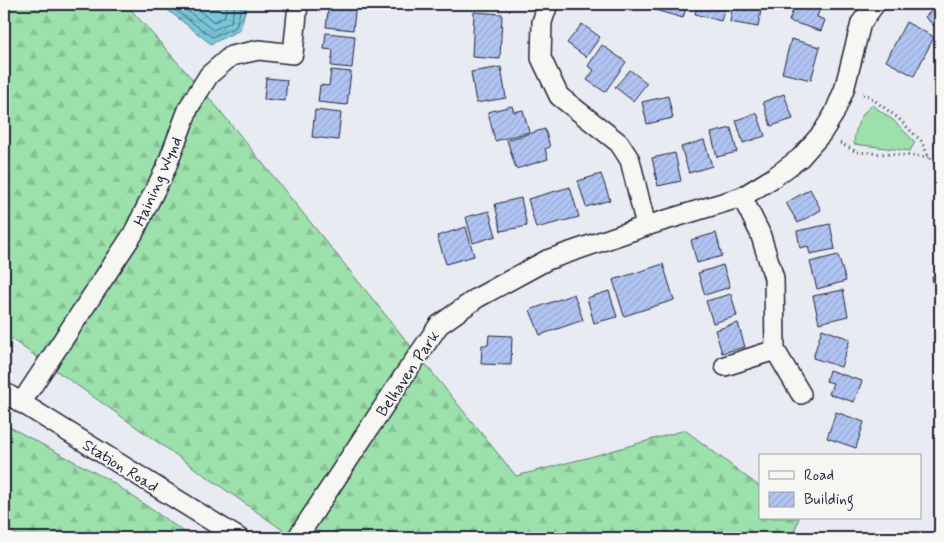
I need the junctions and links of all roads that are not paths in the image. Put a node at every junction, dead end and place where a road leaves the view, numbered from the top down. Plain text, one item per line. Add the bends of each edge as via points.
1 (298, 4) edge
2 (548, 4) edge
3 (875, 4) edge
4 (742, 197) junction
5 (646, 226) junction
6 (775, 350) junction
7 (725, 366) dead end
8 (4, 392) edge
9 (801, 394) dead end
10 (21, 403) junction
11 (239, 538) edge
12 (297, 538) edge

1 - 10 street, Haining Wynd via 293,54 259,50 231,56 209,75 189,107 166,168 133,234
2 - 5 street via 542,22 542,58 559,96 618,143 630,160
3 - 4 street, Belhaven Park via 861,23 844,90 822,133 800,158
4 - 5 street, Belhaven Park
4 - 6 street via 760,233 774,278
5 - 12 street, Belhaven Park via 547,260 477,298 439,326
6 - 7 street
6 - 9 street
8 - 10 street, Station Road
10 - 11 street, Station Road

